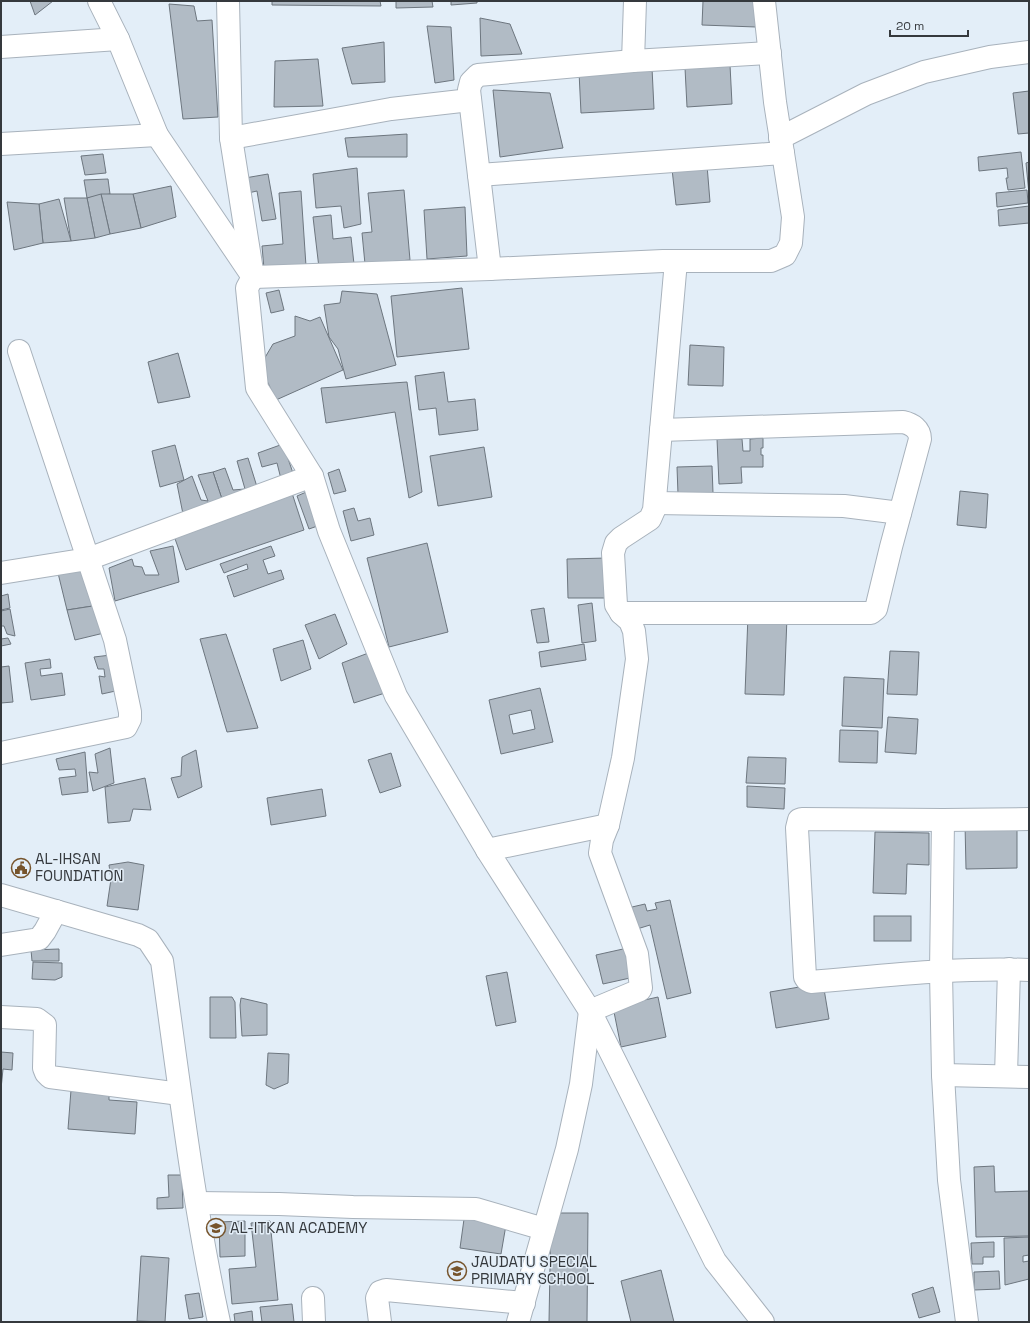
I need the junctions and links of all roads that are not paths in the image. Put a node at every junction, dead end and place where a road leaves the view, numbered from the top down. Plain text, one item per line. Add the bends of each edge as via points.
1 (99, 1) edge
2 (228, 1) edge
3 (635, 1) edge
4 (764, 1) edge
5 (118, 39) junction
6 (1, 47) edge
7 (770, 52) junction
8 (1029, 52) edge
9 (633, 61) junction
10 (470, 100) junction
11 (157, 135) junction
12 (231, 138) junction
13 (1, 144) edge
14 (782, 145) junction
15 (479, 175) junction
16 (676, 261) junction
17 (490, 269) junction
18 (253, 277) junction
19 (19, 350) dead end
20 (661, 430) junction
21 (312, 476) junction
22 (655, 503) junction
23 (900, 513) junction
24 (88, 558) junction
25 (2, 569) edge
26 (621, 613) junction
27 (1, 753) edge
28 (1029, 819) edge
29 (943, 820) junction
30 (608, 825) junction
31 (487, 850) junction
32 (1, 895) edge
33 (56, 911) junction
34 (1, 945) edge
35 (1019, 970) edge
36 (941, 972) junction
37 (590, 1012) junction
38 (1, 1017) edge
39 (943, 1075) junction
40 (1006, 1076) junction
41 (1029, 1077) edge
42 (180, 1094) junction
43 (197, 1203) junction
44 (544, 1230) junction
45 (313, 1298) dead end
46 (521, 1312) edge
47 (219, 1322) edge
48 (314, 1322) edge
49 (380, 1322) edge
50 (763, 1322) edge
51 (967, 1322) edge

1 - 5 street
2 - 12 street
3 - 9 street
4 - 7 street
5 - 6 street
5 - 11 street
7 - 9 street
7 - 14 street
8 - 14 street via 990,57 924,72 866,94
9 - 10 street via 478,75 471,82
10 - 12 street via 391,109
10 - 15 street
11 - 13 street
11 - 18 street
12 - 18 street
14 - 15 street
14 - 16 street via 793,217 791,243 785,255 771,261
15 - 17 street
16 - 17 street
16 - 20 street
17 - 18 street
18 - 21 street via 246,288 257,388
19 - 24 street
20 - 22 street
20 - 23 street via 903,422 909,424 920,434 920,439
21 - 24 street
21 - 31 street via 328,531 396,696
22 - 23 street via 844,506
22 - 26 street via 650,519 616,543 613,553 616,605
23 - 26 street via 876,609 871,613
24 - 25 street
24 - 27 street via 115,640 130,719 126,727
26 - 30 street via 630,621 634,631 637,659 623,758
28 - 29 street
29 - 36 street
29 - 36 street via 802,819 799,820 797,828 807,980 811,982
30 - 31 street
30 - 37 street via 600,853 637,954 641,988
31 - 37 street
32 - 33 street
33 - 34 street via 39,939
33 - 42 street via 148,940 162,961
35 - 36 street
35 - 40 street
36 - 39 street
37 - 44 street via 580,1091
37 - 50 street via 715,1261
38 - 42 street via 42,1021 45,1025 44,1068 50,1078
39 - 40 street
39 - 51 street via 949,1180
40 - 41 street
42 - 43 street
43 - 44 street via 476,1209
43 - 47 street
44 - 46 street
45 - 48 street
46 - 49 street via 386,1290 380,1292 377,1298

